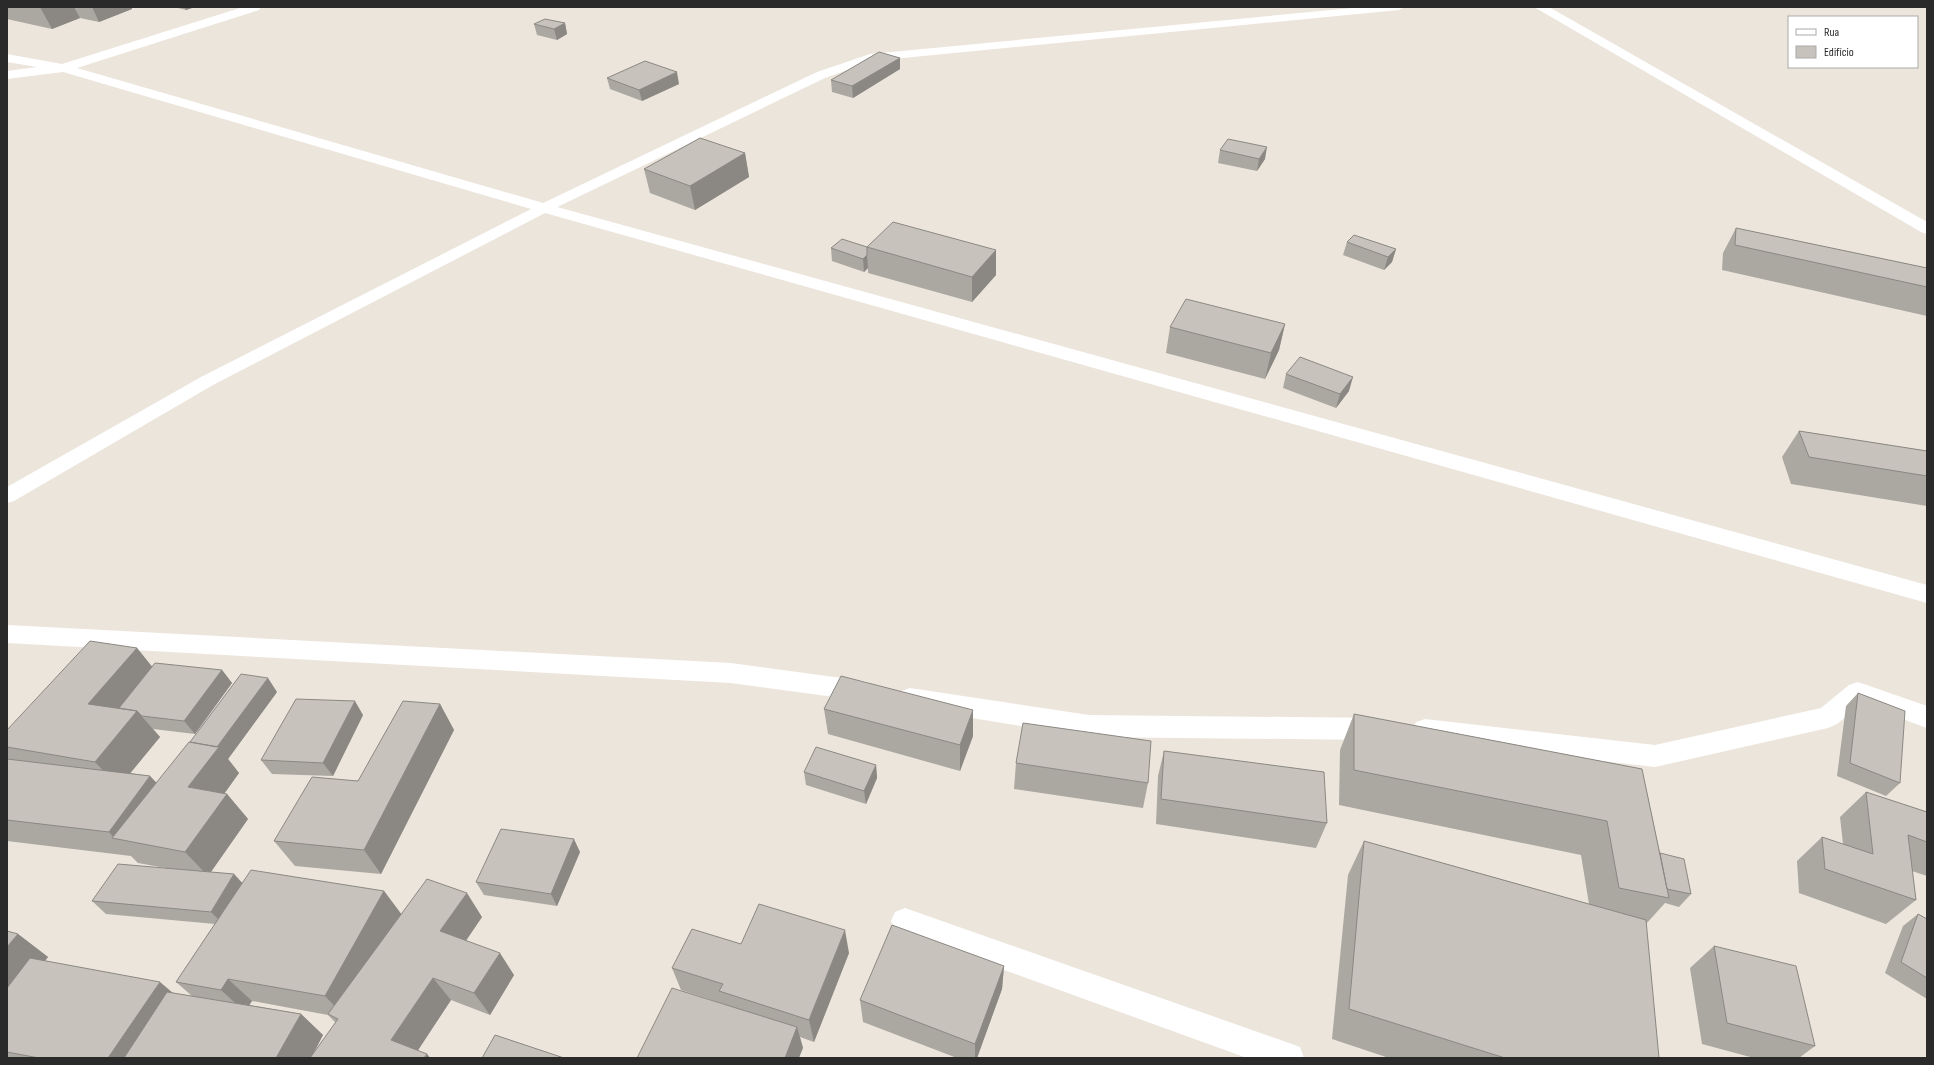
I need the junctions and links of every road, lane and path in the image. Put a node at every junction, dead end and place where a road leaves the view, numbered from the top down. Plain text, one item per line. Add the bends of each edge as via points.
1 (255, 7) edge
2 (1399, 7) edge
3 (1540, 7) edge
4 (7, 58) edge
5 (63, 68) junction
6 (7, 75) edge
7 (544, 208) junction
8 (1927, 229) edge
9 (7, 496) edge
10 (1927, 594) edge
11 (7, 634) edge
12 (1927, 717) edge
13 (905, 921) dead end
14 (1289, 1058) edge

1 - 5 street
2 - 7 lane via 870,58 821,75
3 - 8 street
4 - 5 street
5 - 6 street
5 - 7 street
7 - 9 lane via 207,381
7 - 10 street
11 - 12 street via 731,673 949,703 1089,726 1421,729 1655,756 1828,717 1858,692
13 - 14 lane

